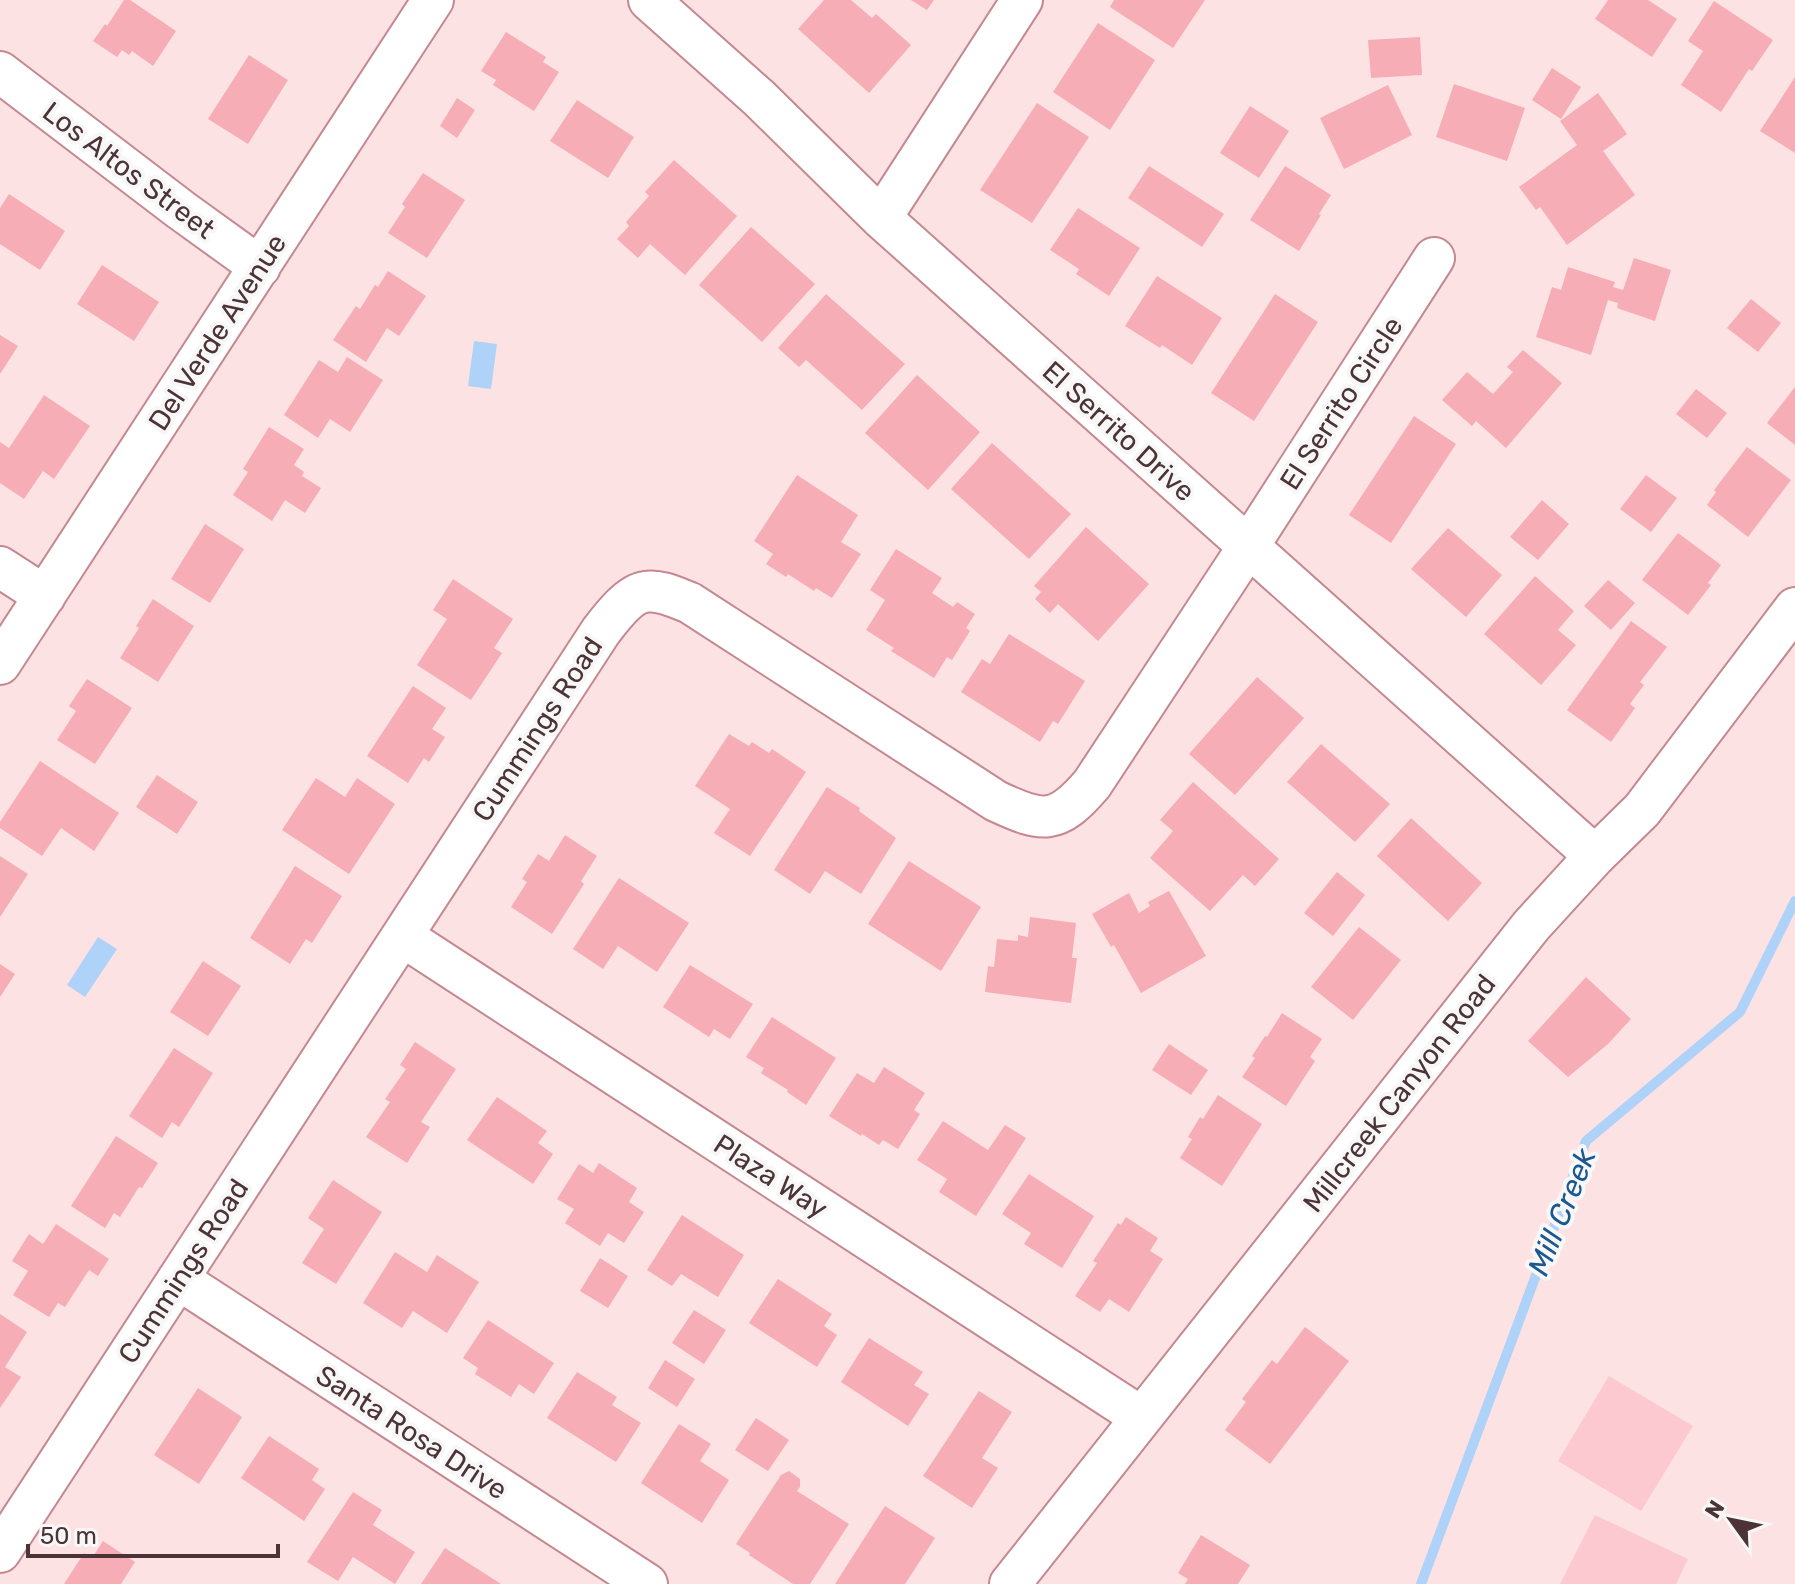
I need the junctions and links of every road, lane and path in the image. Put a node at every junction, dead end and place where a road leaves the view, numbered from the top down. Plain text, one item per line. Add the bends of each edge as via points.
1 (433, 0) edge
2 (649, 0) edge
3 (1022, 0) edge
4 (0, 72) edge
5 (881, 218) junction
6 (1434, 258) dead end
7 (260, 267) junction
8 (1248, 547) junction
9 (0, 567) edge
10 (45, 596) junction
11 (1795, 608) edge
12 (0, 664) edge
13 (1595, 856) junction
14 (402, 936) junction
15 (178, 1279) junction
16 (1141, 1417) junction
17 (0, 1552) edge
18 (647, 1584) edge
19 (1010, 1584) edge

1 - 7 street, Del Verde Avenue
2 - 5 street, El Serrito Drive
3 - 5 street
4 - 7 street, Los Altos Street
5 - 8 street, El Serrito Drive
6 - 8 street, El Serrito Circle
7 - 10 street, Del Verde Avenue
8 - 13 street, El Serrito Drive
8 - 14 street, Cummings Road via 1092,784 1063,811 1046,818 996,801 690,603 644,591 601,631
9 - 10 street
10 - 12 street, Del Verde Avenue
11 - 13 street, Millcreek Canyon Road via 1642,810
13 - 16 street, Millcreek Canyon Road via 1531,926
14 - 15 street, Cummings Road
14 - 16 street, Plaza Way
15 - 17 street, Cummings Road
15 - 18 street, Santa Rosa Drive
16 - 19 street, Millcreek Canyon Road

